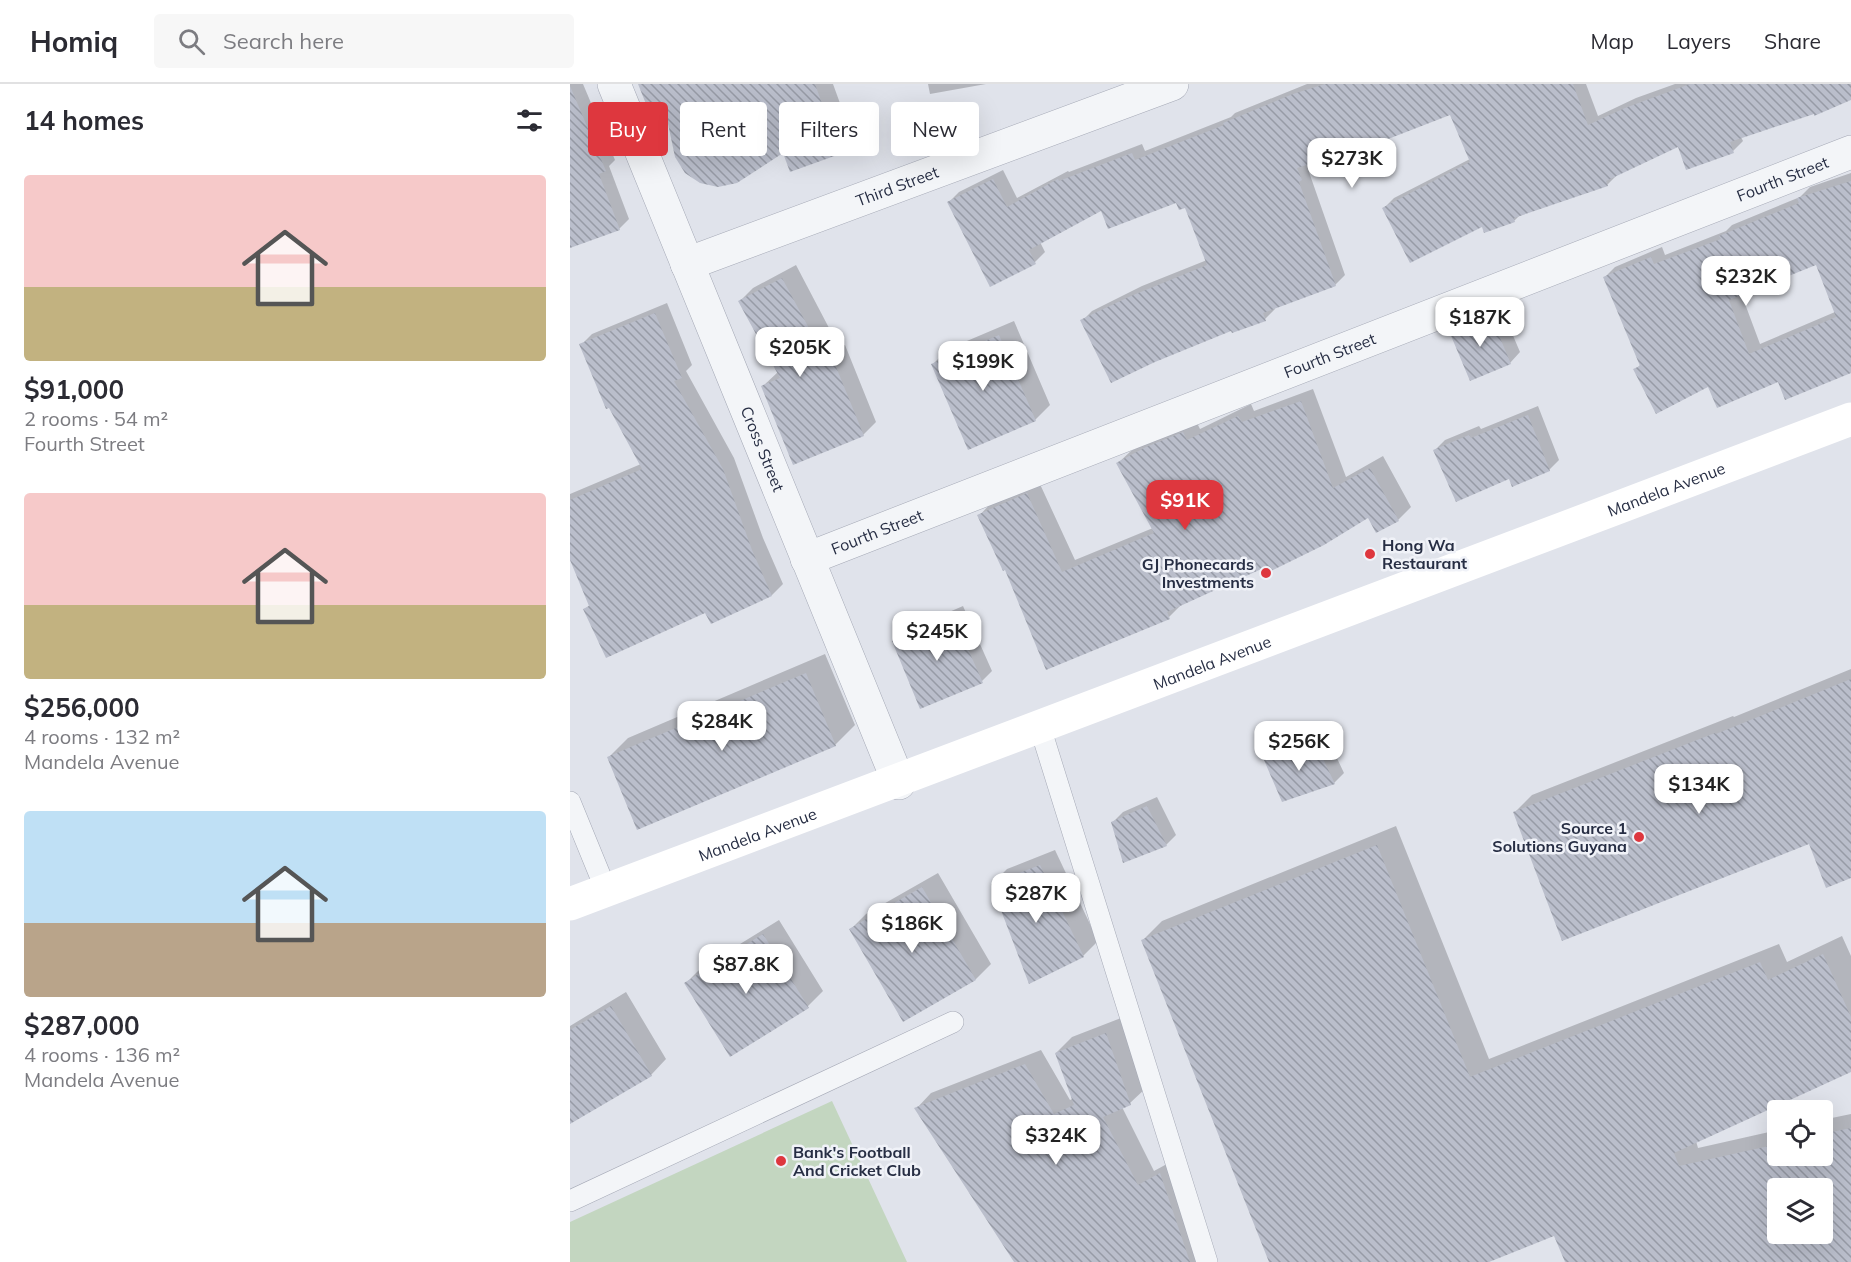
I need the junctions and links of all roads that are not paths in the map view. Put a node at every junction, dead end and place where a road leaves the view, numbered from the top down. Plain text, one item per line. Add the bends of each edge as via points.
1 (614, 84) edge
2 (1173, 84) edge
3 (1851, 152) edge
4 (687, 264) junction
5 (1851, 419) edge
6 (807, 559) junction
7 (1040, 727) junction
8 (899, 783) junction
9 (570, 802) edge
10 (606, 890) junction
11 (570, 904) edge
12 (953, 1022) dead end
13 (570, 1201) edge
14 (1207, 1262) edge

1 - 4 street, Cross Street
2 - 4 street, Third Street
3 - 6 street, Fourth Street
4 - 6 street, Cross Street
5 - 7 main road, Mandela Avenue
6 - 8 street, Cross Street
7 - 8 main road, Mandela Avenue
7 - 14 lane
8 - 10 main road, Mandela Avenue
9 - 10 lane
10 - 11 main road, Mandela Avenue
12 - 13 lane

